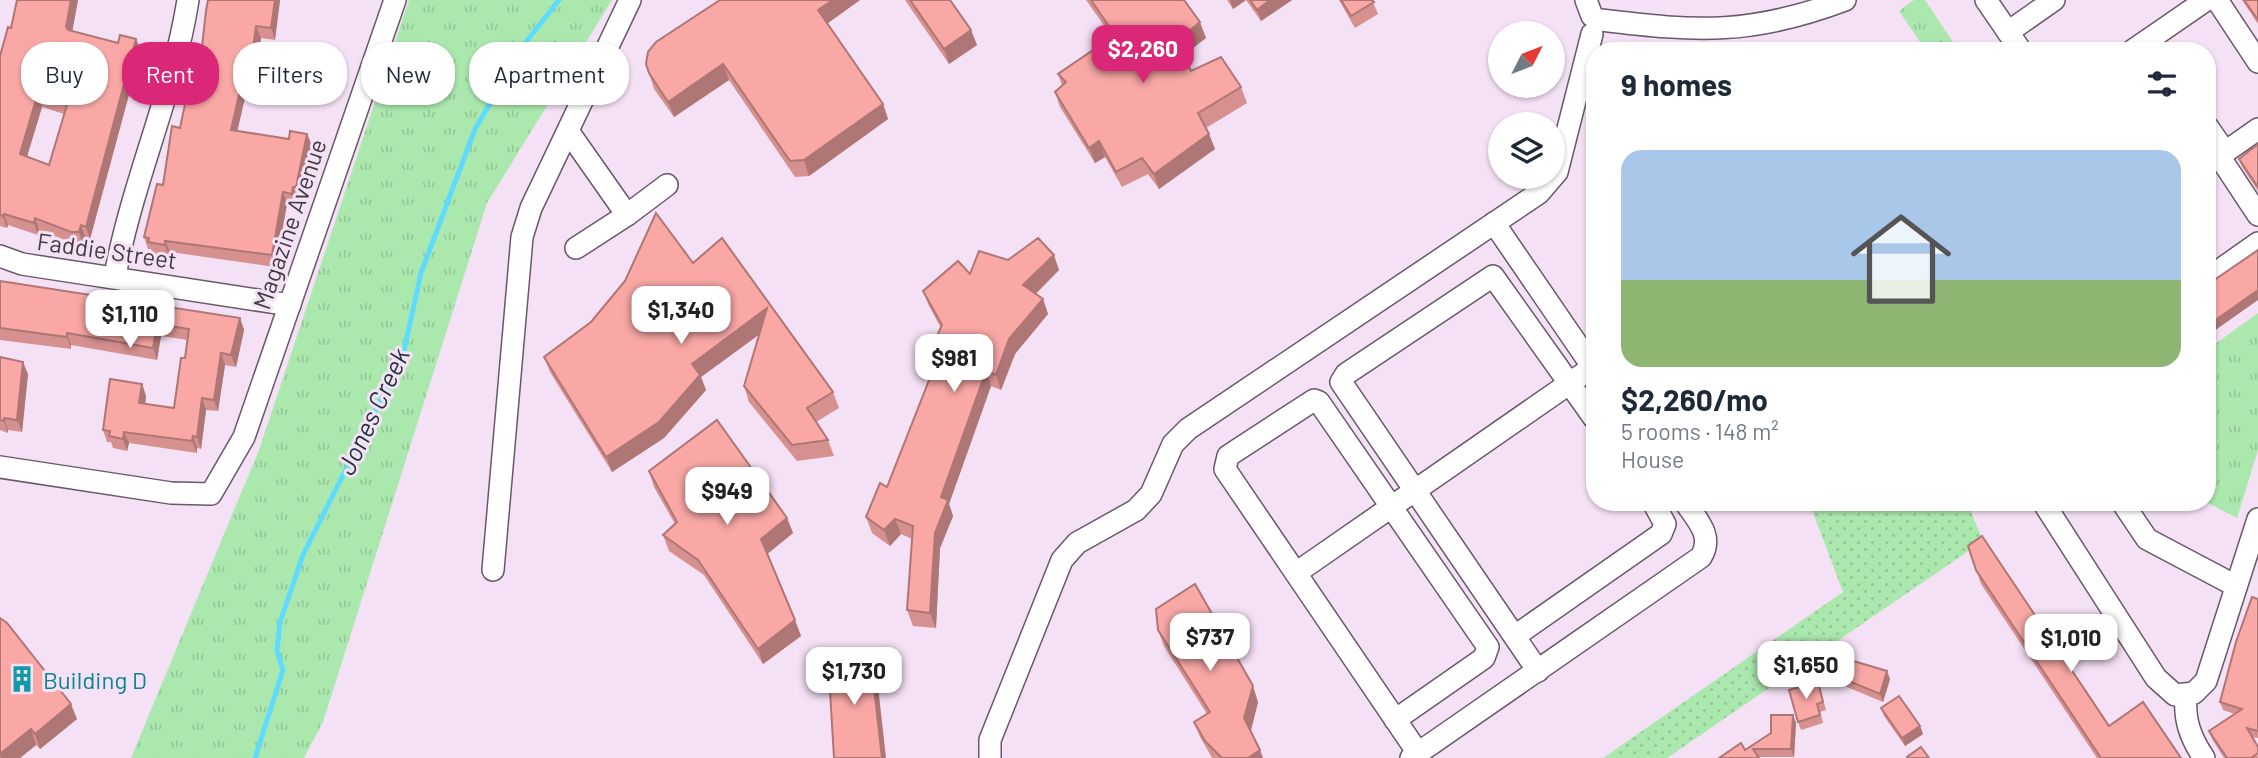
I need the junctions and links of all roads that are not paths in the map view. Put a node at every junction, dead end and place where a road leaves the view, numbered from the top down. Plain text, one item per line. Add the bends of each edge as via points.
1 (188, 0) edge
2 (396, 0) edge
3 (630, 0) edge
4 (1844, 0) edge
5 (1986, 0) edge
6 (2054, 0) edge
7 (2217, 0) edge
8 (2193, 4) edge
9 (1595, 20) edge
10 (2008, 32) junction
11 (1590, 42) edge
12 (2015, 42) edge
13 (2151, 42) edge
14 (1586, 56) edge
15 (2258, 62) edge
16 (2258, 129) edge
17 (568, 131) junction
18 (2217, 158) edge
19 (667, 185) dead end
20 (627, 215) junction
21 (2258, 215) edge
22 (1494, 223) junction
23 (2258, 243) edge
24 (576, 248) dead end
25 (0, 256) edge
26 (2216, 273) edge
27 (115, 276) junction
28 (290, 305) junction
29 (1586, 356) edge
30 (1586, 373) edge
31 (1570, 383) junction
32 (1586, 406) edge
33 (0, 467) edge
34 (1414, 491) junction
35 (1391, 507) junction
36 (1658, 511) edge
37 (1691, 511) edge
38 (2049, 511) edge
39 (2128, 511) edge
40 (2258, 519) edge
41 (493, 570) dead end
42 (1296, 573) junction
43 (2236, 586) junction
44 (1515, 636) junction
45 (1538, 671) junction
46 (2186, 695) junction
47 (1395, 720) junction
48 (1414, 755) edge
49 (990, 758) edge
50 (2204, 758) edge

1 - 27 street via 166,102 130,204
2 - 28 street, Magazine Avenue
3 - 17 street
4 - 9 street via 1783,22 1748,27 1686,30
5 - 10 street
6 - 10 street
7 - 15 street
8 - 13 street
9 - 11 street
10 - 12 street
14 - 22 street via 1557,172 1539,193
16 - 18 street
17 - 20 street
17 - 41 street via 522,237
18 - 21 street
19 - 20 street
20 - 24 street
22 - 29 street
22 - 49 street via 1188,429 1173,444 1151,495 1136,510 1077,543 1062,560 990,740
23 - 26 street
25 - 27 street, Faddie Street via 22,264
27 - 28 street, Faddie Street
28 - 33 street, Magazine Avenue via 244,437 211,494 171,493
30 - 31 street
31 - 32 street
31 - 34 street
31 - 34 street via 1493,276 1357,366 1343,377 1342,387
34 - 35 street
34 - 44 street
35 - 42 street
35 - 42 street via 1314,400 1228,456 1224,469
35 - 47 street via 1488,651
36 - 44 street via 1665,524 1661,534
37 - 45 street via 1707,537 1702,557
38 - 46 street via 2156,678 2175,695
39 - 43 street via 2147,539
40 - 43 street
42 - 47 street
43 - 46 street via 2206,681 2201,689
44 - 45 street
45 - 48 street
46 - 50 street via 2185,717
47 - 48 street

